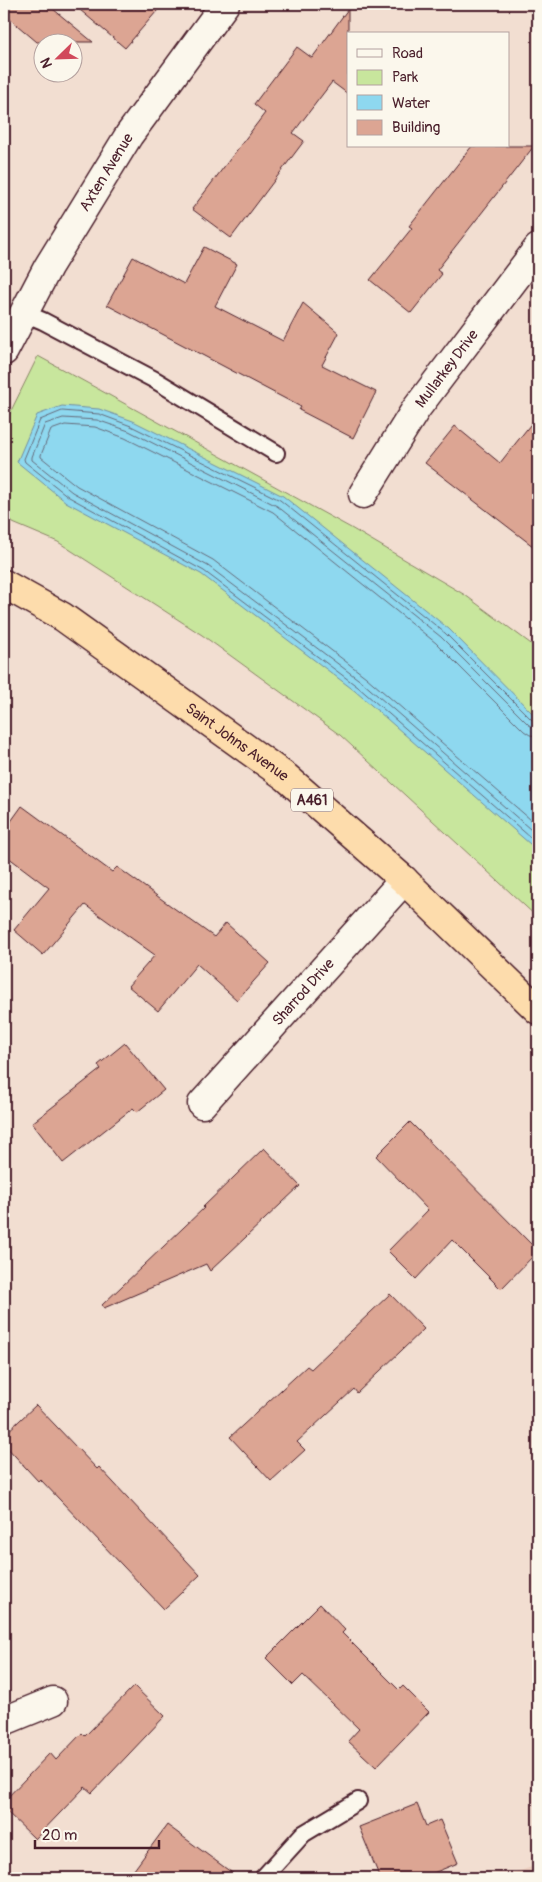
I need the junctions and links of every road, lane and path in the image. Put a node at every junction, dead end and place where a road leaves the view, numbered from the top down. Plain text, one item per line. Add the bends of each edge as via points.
1 (213, 8) edge
2 (538, 248) edge
3 (16, 316) edge
4 (4, 351) edge
5 (276, 453) dead end
6 (363, 494) dead end
7 (4, 584) edge
8 (404, 880) junction
9 (538, 1010) edge
10 (202, 1104) dead end
11 (52, 1701) dead end
12 (4, 1721) edge
13 (358, 1801) dead end
14 (263, 1878) edge

1 - 3 street, Axten Avenue via 128,136
2 - 6 street, Mullarkey Drive via 416,410
3 - 4 street, Axten Avenue
3 - 5 lane via 43,321 155,380
7 - 8 highway, Saint Johns Avenue / A461 via 63,616 286,777
8 - 9 highway, Saint Johns Avenue / A461
8 - 10 street, Sharrod Drive
11 - 12 street
13 - 14 lane via 303,1834

